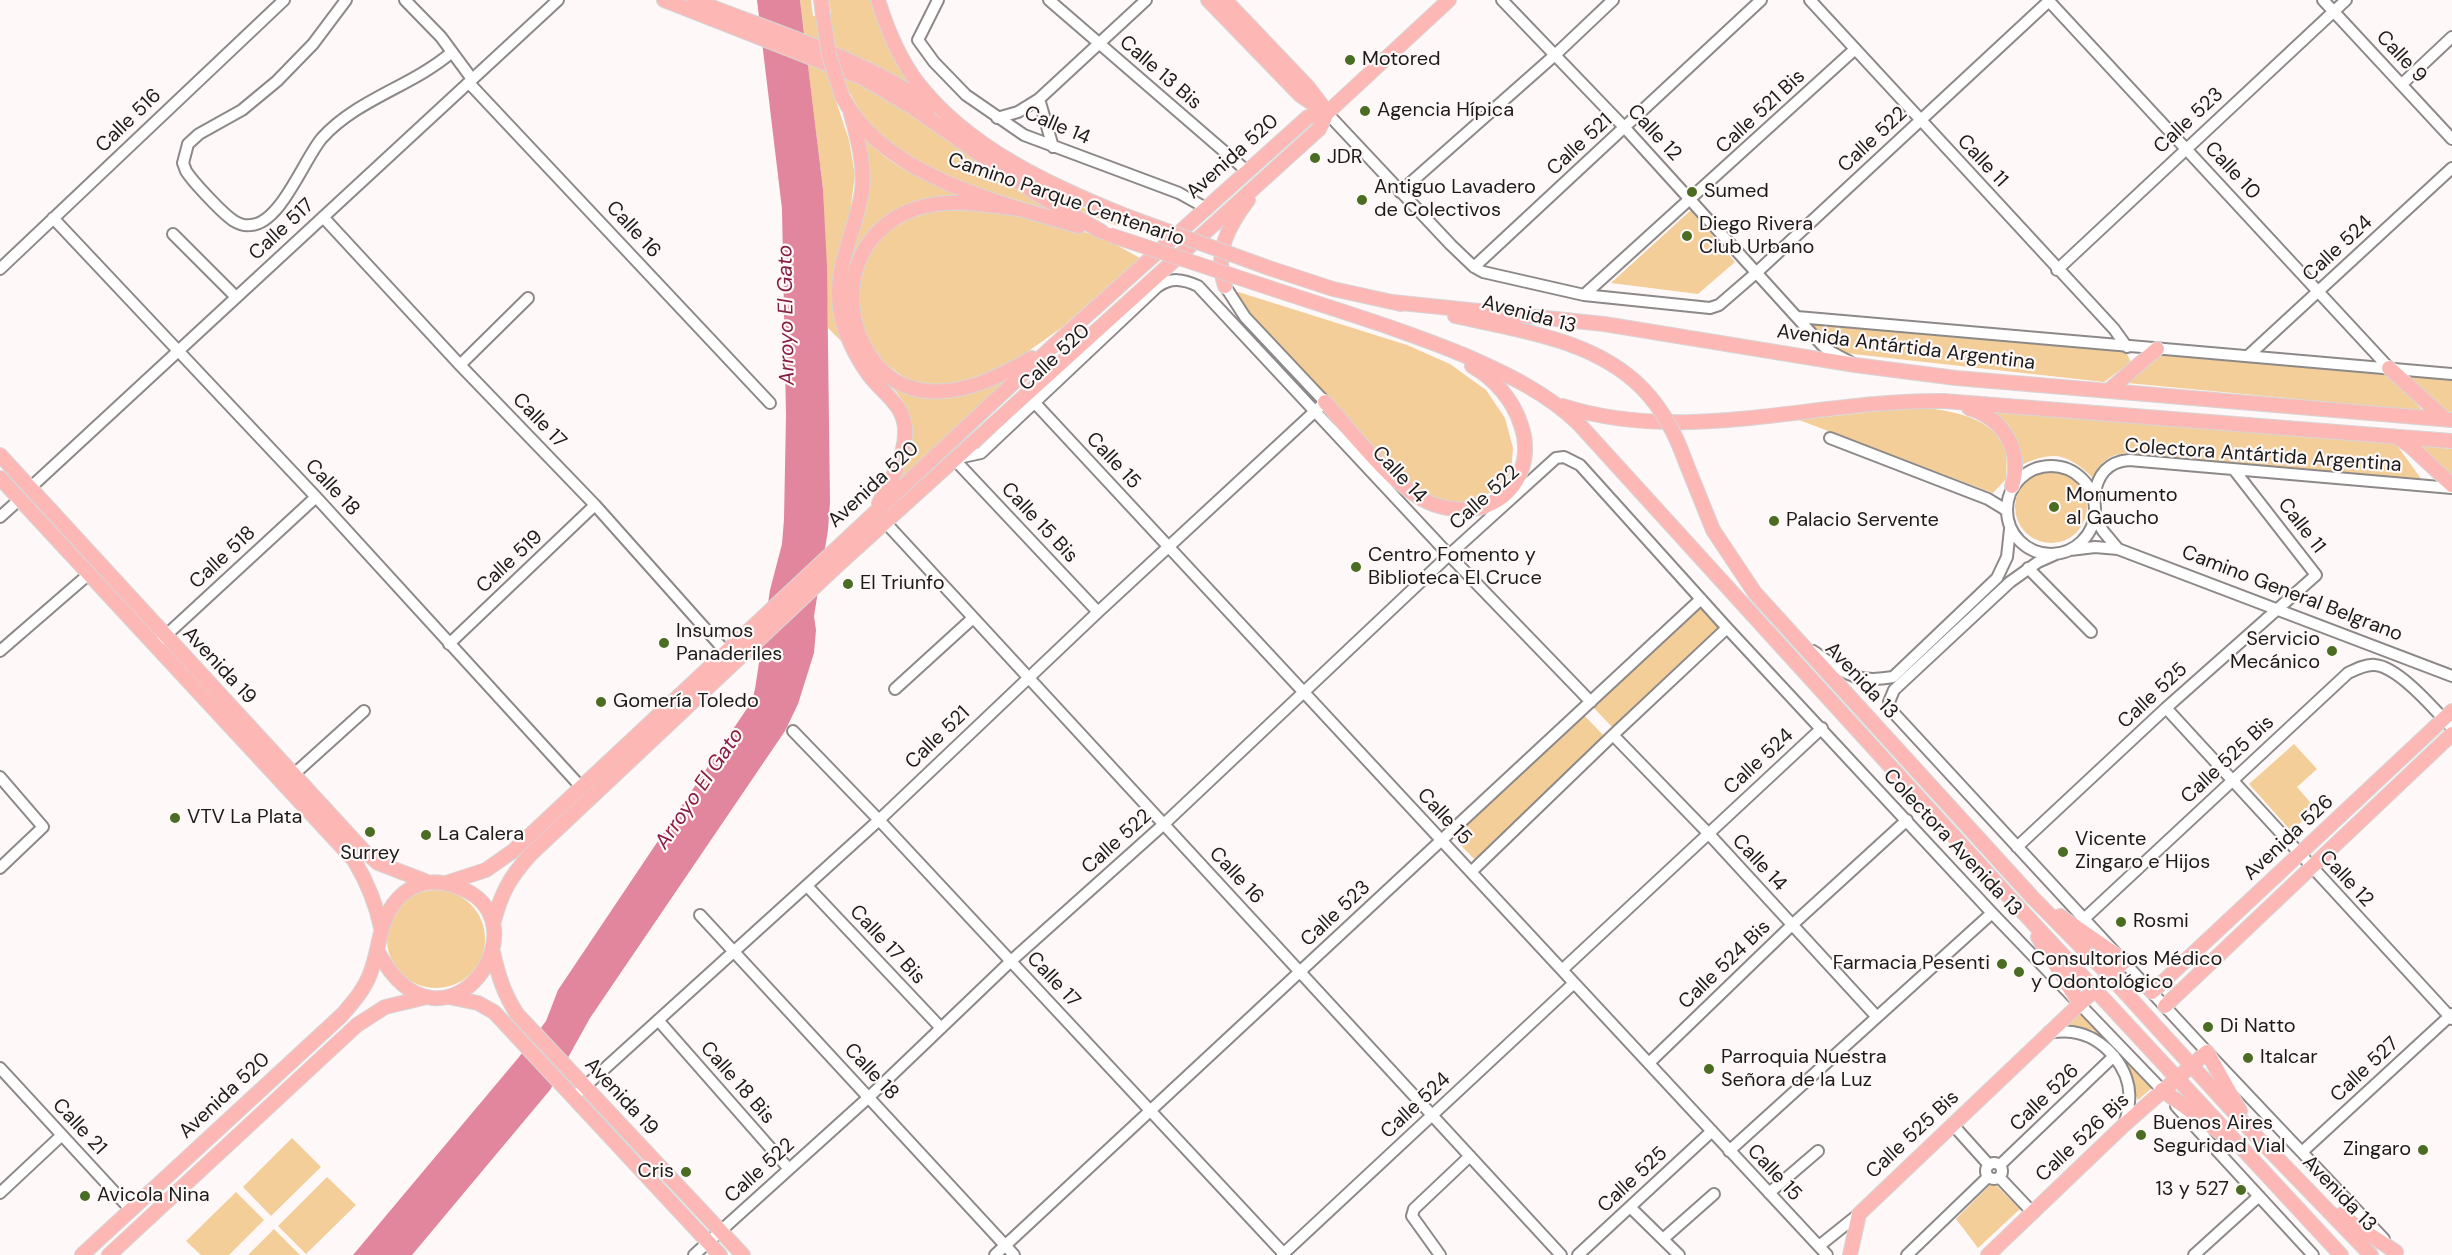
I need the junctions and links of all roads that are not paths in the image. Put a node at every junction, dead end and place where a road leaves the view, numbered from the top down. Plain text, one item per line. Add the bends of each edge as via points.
1 (284, 0) edge
2 (346, 0) edge
3 (405, 0) edge
4 (558, 0) edge
5 (664, 0) edge
6 (694, 0) edge
7 (821, 0) edge
8 (878, 0) edge
9 (938, 0) edge
10 (1048, 0) edge
11 (1146, 0) edge
12 (1208, 0) edge
13 (1225, 0) edge
14 (1449, 0) edge
15 (1503, 0) edge
16 (1613, 0) edge
17 (1761, 0) edge
18 (1810, 0) edge
19 (2049, 0) edge
20 (2323, 0) edge
21 (2346, 0) edge
22 (2334, 11) junction
23 (2452, 38) edge
24 (1097, 43) junction
25 (809, 50) junction
26 (1854, 50) junction
27 (452, 52) junction
28 (1556, 54) junction
29 (471, 81) junction
30 (2403, 84) junction
31 (1039, 99) junction
32 (1327, 113) junction
33 (851, 114) junction
34 (997, 118) junction
35 (1920, 121) junction
36 (1625, 128) junction
37 (968, 131) junction
38 (2452, 139) edge
39 (1053, 147) junction
40 (2186, 148) junction
41 (2452, 168) edge
42 (1248, 172) junction
43 (1267, 174) junction
44 (1400, 192) junction
45 (1691, 200) junction
46 (1206, 207) junction
47 (1019, 209) junction
48 (322, 217) junction
49 (53, 218) junction
50 (173, 234) dead end
51 (1106, 234) junction
52 (1474, 267) junction
53 (1269, 268) joint
54 (0, 269) edge
55 (2057, 270) junction
56 (1756, 273) junction
57 (1178, 279) joint
58 (1262, 285) joint
59 (1226, 286) joint
60 (2319, 291) junction
61 (1584, 296) junction
62 (236, 297) junction
63 (528, 298) dead end
64 (1392, 302) junction
65 (1797, 317) junction
66 (1054, 345) junction
67 (2127, 347) junction
68 (2157, 349) junction
69 (178, 351) junction
70 (1455, 352) junction
71 (2248, 356) junction
72 (460, 365) junction
73 (1855, 365) junction
74 (2389, 368) junction
75 (2452, 374) edge
76 (2109, 390) junction
77 (1944, 401) junction
78 (1034, 402) junction
79 (770, 403) dead end
80 (1558, 405) junction
81 (1320, 407) junction
82 (2448, 420) edge
83 (2395, 436) junction
84 (1830, 438) dead end
85 (2452, 441) edge
86 (0, 455) edge
87 (1564, 457) joint
88 (954, 459) junction
89 (2235, 471) junction
90 (0, 478) edge
91 (2012, 486) junction
92 (2452, 487) edge
93 (30, 488) junction
94 (316, 497) junction
95 (2094, 497) junction
96 (20, 499) junction
97 (595, 506) junction
98 (2006, 510) junction
99 (0, 517) edge
100 (879, 517) junction
101 (2095, 517) junction
102 (2010, 529) junction
103 (1170, 548) junction
104 (2118, 549) junction
105 (2070, 550) junction
106 (2056, 554) junction
107 (1449, 555) junction
108 (832, 561) junction
109 (2028, 568) junction
110 (89, 574) junction
111 (2316, 575) joint
112 (1701, 599) junction
113 (2276, 609) junction
114 (1098, 612) junction
115 (973, 618) junction
116 (1727, 628) junction
117 (2091, 632) dead end
118 (1796, 639) junction
119 (160, 641) junction
120 (449, 644) junction
121 (0, 651) edge
122 (726, 652) junction
123 (2452, 676) edge
124 (1028, 678) junction
125 (895, 689) dead end
126 (1304, 692) junction
127 (1591, 702) junction
128 (2166, 708) junction
129 (364, 711) dead end
130 (2449, 719) edge
131 (1822, 728) junction
132 (793, 731) dead end
133 (2452, 734) edge
134 (1613, 735) junction
135 (293, 775) junction
136 (0, 777) edge
137 (2233, 782) junction
138 (580, 787) junction
139 (879, 820) junction
140 (1907, 820) junction
141 (1164, 824) junction
142 (1708, 833) junction
143 (1442, 841) junction
144 (2017, 848) junction
145 (2300, 855) junction
146 (0, 868) edge
147 (2311, 868) junction
148 (1471, 872) junction
149 (425, 881) junction
150 (446, 883) junction
151 (807, 886) junction
152 (2033, 898) junction
153 (2021, 910) junction
154 (1992, 913) junction
155 (700, 915) dead end
156 (2085, 918) junction
157 (494, 924) junction
158 (1792, 925) junction
159 (381, 928) junction
160 (378, 952) junction
161 (493, 952) junction
162 (735, 952) junction
163 (1011, 961) junction
164 (2125, 961) junction
165 (1562, 969) junction
166 (1301, 973) junction
167 (2110, 976) junction
168 (1574, 983) junction
169 (2095, 989) junction
170 (2152, 992) junction
171 (428, 997) junction
172 (449, 997) junction
173 (2079, 1003) junction
174 (2165, 1006) junction
175 (2451, 1016) edge
176 (1877, 1017) junction
177 (658, 1020) junction
178 (941, 1028) junction
179 (2049, 1032) junction
180 (2206, 1052) junction
181 (2114, 1056) junction
182 (1649, 1063) junction
183 (2191, 1066) junction
184 (0, 1068) edge
185 (2178, 1077) junction
186 (584, 1087) junction
187 (2162, 1090) junction
188 (574, 1097) junction
189 (869, 1097) junction
190 (1151, 1110) junction
191 (1432, 1115) junction
192 (1953, 1125) junction
193 (2124, 1125) junction
194 (1712, 1131) junction
195 (2253, 1134) junction
196 (62, 1135) junction
197 (1729, 1151) junction
198 (1818, 1151) dead end
199 (2246, 1151) junction
200 (2302, 1152) junction
201 (1470, 1156) junction
202 (1994, 1165) junction
203 (789, 1169) junction
204 (1994, 1177) junction
205 (0, 1193) edge
206 (1769, 1193) junction
207 (1714, 1194) dead end
208 (2259, 1196) junction
209 (2317, 1200) junction
210 (1630, 1207) junction
211 (131, 1210) junction
212 (2033, 1213) junction
213 (1859, 1214) junction
214 (2304, 1216) junction
215 (720, 1230) junction
216 (1663, 1239) junction
217 (708, 1242) junction
218 (1006, 1246) junction
219 (1819, 1246) junction
220 (1284, 1254) edge
221 (2398, 1254) edge
222 (82, 1255) edge
223 (109, 1255) edge
224 (693, 1255) edge
225 (720, 1255) edge
226 (743, 1255) edge
227 (995, 1255) edge
228 (1014, 1255) edge
229 (1440, 1255) edge
230 (1561, 1255) edge
231 (1578, 1255) edge
232 (1679, 1255) edge
233 (1827, 1255) edge
234 (1850, 1255) edge
235 (1907, 1255) edge
236 (1988, 1255) edge
237 (2194, 1255) edge
238 (2313, 1255) edge
239 (2327, 1255) edge
240 (2341, 1255) edge
241 (2371, 1255) edge

1 - 49 street, Calle 516
2 - 27 street via 313,44 277,81 242,110 188,144 183,163 186,171 233,220 254,225 273,214 315,147 339,123
3 - 27 street, Calle 16
4 - 29 street, Calle 517
5 - 25 main road via 749,34
6 - 25 main road
7 - 33 main road, Camino Parque Centenario, bridge via 829,55
8 - 37 main road, Camino Parque Centenario via 895,45 916,81
9 - 34 street, Calle 14 via 918,40 966,95
10 - 24 street, Calle 13 Bis
11 - 24 street
12 - 32 main road, Avenida 13 via 1300,95
13 - 32 main road, Avenida 13 via 1308,87
14 - 32 main road, Avenida 520
15 - 28 street, Calle 12
16 - 28 street
17 - 36 street, Calle 521
18 - 26 street, Calle 11
19 - 35 street, Calle 522
19 - 40 street, Calle 10
20 - 22 street, Calle 9
21 - 22 street, Calle 523
22 - 30 street, Calle 9
22 - 40 street, Calle 523
23 - 30 street
24 - 31 street
24 - 42 street, Calle 13 Bis
25 - 37 main road via 852,62 885,78
25 - 51 main road via 887,91 1028,188
26 - 35 street, Calle 11
26 - 45 street, Calle 521 Bis
27 - 29 street, Calle 16
28 - 36 street, Calle 12
28 - 44 street
29 - 48 street, Calle 517
29 - 79 street, Calle 16
30 - 38 street, Calle 9
31 - 34 street via 1018,112
31 - 39 street
32 - 42 main road, Avenida 520 via 1308,117
32 - 43 main road, Avenida 520 via 1319,129
32 - 44 street, Avenida 13
33 - 47 main road, Camino Parque Centenario via 885,147 928,173
33 - 100 main road via 863,176 860,204 841,269 840,308 859,358 869,375 893,398 906,435
34 - 39 street, Calle 14
35 - 55 street, Calle 11
35 - 56 street, Calle 522
36 - 45 street, Calle 12
36 - 52 street, Calle 521
37 - 53 main road, Camino Parque Centenario, bridge via 1059,188
39 - 46 street, Calle 14 via 1169,189
40 - 55 street, Calle 523
40 - 60 street, Calle 10
41 - 60 street, Calle 524
42 - 46 main road, Avenida 520
43 - 59 main road via 1224,239 1221,265
43 - 88 main road, Avenida 520
44 - 52 street, Avenida 13
45 - 56 street, Calle 12
45 - 61 street, Calle 521 Bis
46 - 66 main road, Avenida 520
47 - 51 main road, Camino Parque Centenario
47 - 66 main road via 944,203 916,208 891,221 874,236 858,263 851,290 852,318 859,338 882,371 921,390 946,391 981,383
48 - 62 street, Calle 517
48 - 72 street, Calle 17
49 - 54 street, Calle 516
49 - 69 street, Calle 18
50 - 62 street
51 - 58 main road, Camino Parque Centenario, bridge
52 - 61 street via 1499,277
53 - 64 main road, Avenida 13 via 1343,292
55 - 67 street, Calle 11
56 - 61 street, Calle 522 via 1710,308
56 - 65 street, Calle 12
57 - 78 street, Calle 520 via 1166,280 1157,287
57 - 81 street, Calle 14 via 1198,286
58 - 70 main road, Avenida 13
59 - 81 street, Calle 14 via 1245,317
60 - 71 street, Calle 524
60 - 74 street, Calle 10
62 - 69 street, Calle 517
63 - 72 street
64 - 73 main road, Avenida Antártida Argentina via 1605,324
64 - 118 main road, Avenida 13, bridge via 1570,345 1612,365 1643,389 1671,427 1713,530 1743,577
65 - 67 street, Avenida Antártida Argentina
65 - 73 street, Calle 12 via 1831,352
66 - 100 main road, Avenida 520
67 - 68 street, Avenida Antártida Argentina
68 - 71 street, Avenida Antártida Argentina
68 - 76 main road
69 - 93 street, Calle 517
69 - 94 street, Calle 18
70 - 80 main road, Avenida 13 via 1515,378
70 - 81 main road via 1497,385 1522,426 1524,458 1519,478 1505,496 1490,505 1460,510 1422,500
71 - 74 street, Avenida Antártida Argentina
72 - 97 street, Calle 17
73 - 76 main road, Avenida Antártida Argentina via 1956,378
74 - 75 street, Avenida Antártida Argentina
74 - 82 main road
76 - 82 main road, Avenida Antártida Argentina
77 - 80 main road via 1906,401 1689,424 1594,416
77 - 83 main road
77 - 91 main road via 1981,412 2006,433 2016,466
78 - 88 street, Calle 520 via 981,453
78 - 103 street, Calle 15
80 - 153 main road, Avenida 13
81 - 103 street, Calle 521
81 - 107 street, Calle 14
83 - 85 main road
83 - 92 main road
84 - 98 street via 1988,499
86 - 93 main road, Avenida 19
87 - 107 street, Calle 522 via 1556,458
87 - 112 street, Colectora Avenida 13 via 1580,465
88 - 100 main road, Avenida 520
88 - 114 street, Calle 15 Bis
89 - 92 street, Colectora Antártida Argentina
89 - 95 street, Colectora Antártida Argentina via 2118,461 2108,465 2101,475
89 - 111 street, Calle 11
90 - 96 main road, Avenida 19
91 - 95 street via 2039,466 2056,465 2073,471 2086,482
91 - 98 street
93 - 119 main road, Avenida 19
94 - 119 street, Calle 518
94 - 120 street, Calle 18
95 - 101 street
96 - 99 street
96 - 110 main road, Avenida 19
97 - 120 street, Calle 519
97 - 122 street, Calle 17
98 - 102 street
100 - 108 main road, Avenida 520
100 - 115 street, Calle 16
101 - 104 street
101 - 105 street via 2082,542
102 - 106 street via 2030,550
102 - 118 street via 2007,557 1997,578 1893,677 1871,681 1856,678
103 - 114 street, Calle 521
103 - 126 street, Calle 15
104 - 105 street, Camino General Belgrano
104 - 113 street, Camino General Belgrano
105 - 106 street
106 - 109 street
107 - 126 street, Calle 522
107 - 127 street, Calle 14
108 - 122 main road, Avenida 520
108 - 157 main road, Avenida 520 via 758,640 530,855 504,889
109 - 117 street
109 - 144 street via 1894,690 1889,702 1893,715
110 - 119 main road, Avenida 19
110 - 121 street
111 - 113 street, Calle 525
112 - 116 street, Colectora Avenida 13
112 - 127 street, Calle 523
113 - 123 street, Camino General Belgrano
113 - 128 street, Calle 525
114 - 124 street, Calle 521
115 - 124 street, Calle 16
115 - 125 street
116 - 131 street, Colectora Avenida 13
116 - 134 street
118 - 152 main road, Avenida 13
119 - 135 main road, Avenida 19
119 - 159 main road, Avenida 19 via 354,860 370,886
120 - 138 street, Calle 18
122 - 138 main road, Avenida 520
124 - 139 street, Calle 521
124 - 141 street, Calle 16
126 - 141 street, Calle 522
126 - 143 street, Calle 15
127 - 143 street, Calle 523
128 - 137 street, Calle 12
128 - 144 street, Calle 525
129 - 135 street
130 - 137 street, Calle 525 Bis via 2391,670 2375,665 2359,667
130 - 145 main road, Avenida 526
131 - 140 street, Colectora Avenida 13
131 - 142 street, Calle 524
132 - 139 street, Calle 17
133 - 147 main road, Avenida 526
134 - 142 street, Calle 14
134 - 148 street
135 - 149 main road, Avenida 19 via 378,863
136 - 146 street via 42,823 42,830
137 - 145 street, Calle 12
137 - 156 street, Calle 525 Bis
138 - 150 main road, Avenida 520 via 513,851 486,870
139 - 151 street, Calle 521
139 - 163 street, Calle 17
140 - 154 street, Colectora Avenida 13
140 - 158 street, Calle 524 Bis
141 - 163 street, Calle 522
141 - 166 street, Calle 16
142 - 158 street, Calle 14
142 - 165 street, Calle 524
143 - 148 street, Calle 15
143 - 166 street, Calle 523
144 - 156 street
145 - 147 street, Calle 12
145 - 170 main road, Avenida 526
147 - 174 main road, Avenida 526
147 - 175 street, Calle 12
148 - 165 street, Calle 15
149 - 150 main road
149 - 159 main road via 405,892 390,908
150 - 157 main road via 476,897
151 - 162 street, Calle 521
151 - 178 street, Calle 17 Bis
152 - 164 main road
152 - 167 main road, Avenida 13
153 - 169 main road, Avenida 13
153 - 173 main road
154 - 173 street, Colectora Avenida 13
154 - 176 street
155 - 162 street, Calle 18
156 - 164 street
157 - 161 main road
158 - 176 street, Calle 14
158 - 182 street, Calle 524 Bis
159 - 160 main road
160 - 171 main road via 389,972 406,988
160 - 211 main road, Avenida 520 via 364,988 342,1015
161 - 172 main road via 477,980
161 - 186 main road, Avenida 19 via 507,999
162 - 177 street, Calle 521
162 - 189 street, Calle 18
163 - 178 street, Calle 522
163 - 190 street, Calle 17
164 - 167 main road, Calle 525 Bis
164 - 170 street
165 - 168 street, Calle 15
166 - 190 street, Calle 523
166 - 191 street, Calle 16
167 - 169 main road, Calle 525 Bis
167 - 183 main road, Avenida 13
168 - 182 street, Calle 15
168 - 191 street, Calle 524
169 - 173 main road, Calle 525 Bis
169 - 185 main road, Avenida 13
170 - 174 street
171 - 172 main road
171 - 223 main road, Avenida 520 via 385,1007 357,1026
172 - 188 main road, Avenida 19 via 478,1003 494,1012
173 - 179 main road, Calle 525 Bis
173 - 187 street, Colectora Avenida 13
174 - 180 street
175 - 200 street, Calle 527
176 - 197 street
177 - 186 street, Calle 521
177 - 203 street, Calle 18 Bis
178 - 189 street, Calle 522
179 - 181 street via 2073,1032 2096,1041
179 - 192 main road, Calle 525 Bis
180 - 183 main road, Calle 526 Bis
180 - 195 main road
180 - 200 street
181 - 193 street via 2129,1092
181 - 202 street, Calle 526
182 - 194 street, Calle 15
183 - 185 main road, Calle 526 Bis
183 - 195 main road, Avenida 13
184 - 196 street, Calle 21
185 - 187 main road, Calle 526 Bis
185 - 199 main road, Avenida 13
186 - 188 street, Calle 521
186 - 215 main road, Avenida 19
187 - 193 main road, Calle 526 Bis
187 - 199 main road
187 - 208 street, Colectora Avenida 13
188 - 217 main road, Avenida 19
189 - 203 street, Calle 522
189 - 218 street, Calle 18
190 - 218 street, Calle 523
190 - 220 street, Calle 17
191 - 201 street, Calle 16
191 - 220 street, Calle 524
192 - 202 street
192 - 213 main road, Calle 525 Bis
193 - 212 main road, Calle 526 Bis
194 - 197 street, Calle 15
194 - 210 street, Calle 525
195 - 209 main road, Avenida 13
196 - 205 street
196 - 211 street, Calle 21
197 - 206 street, Calle 15
198 - 206 street
199 - 214 main road, Avenida 13
200 - 221 street
201 - 229 street via 1414,1209 1412,1216
201 - 230 street, Calle 16
202 - 204 street via 2002,1173
203 - 215 street, Calle 522
204 - 212 street
204 - 235 street
206 - 219 street, Calle 15
207 - 216 street
208 - 237 street
208 - 238 street, Colectora Avenida 13
209 - 221 main road
209 - 241 main road, Avenida 13
210 - 216 street
210 - 231 street, Calle 525
211 - 222 main road, Avenida 520
212 - 236 main road, Calle 526 Bis
213 - 219 street, Calle 525 Bis
213 - 234 main road
214 - 239 main road
214 - 240 main road, Avenida 13
215 - 217 street, Calle 522
215 - 226 main road, Avenida 19
216 - 232 street
217 - 224 street, Calle 522
217 - 225 main road, Avenida 19
218 - 227 street, Calle 523
218 - 228 street, Calle 18
219 - 233 street, Calle 15

